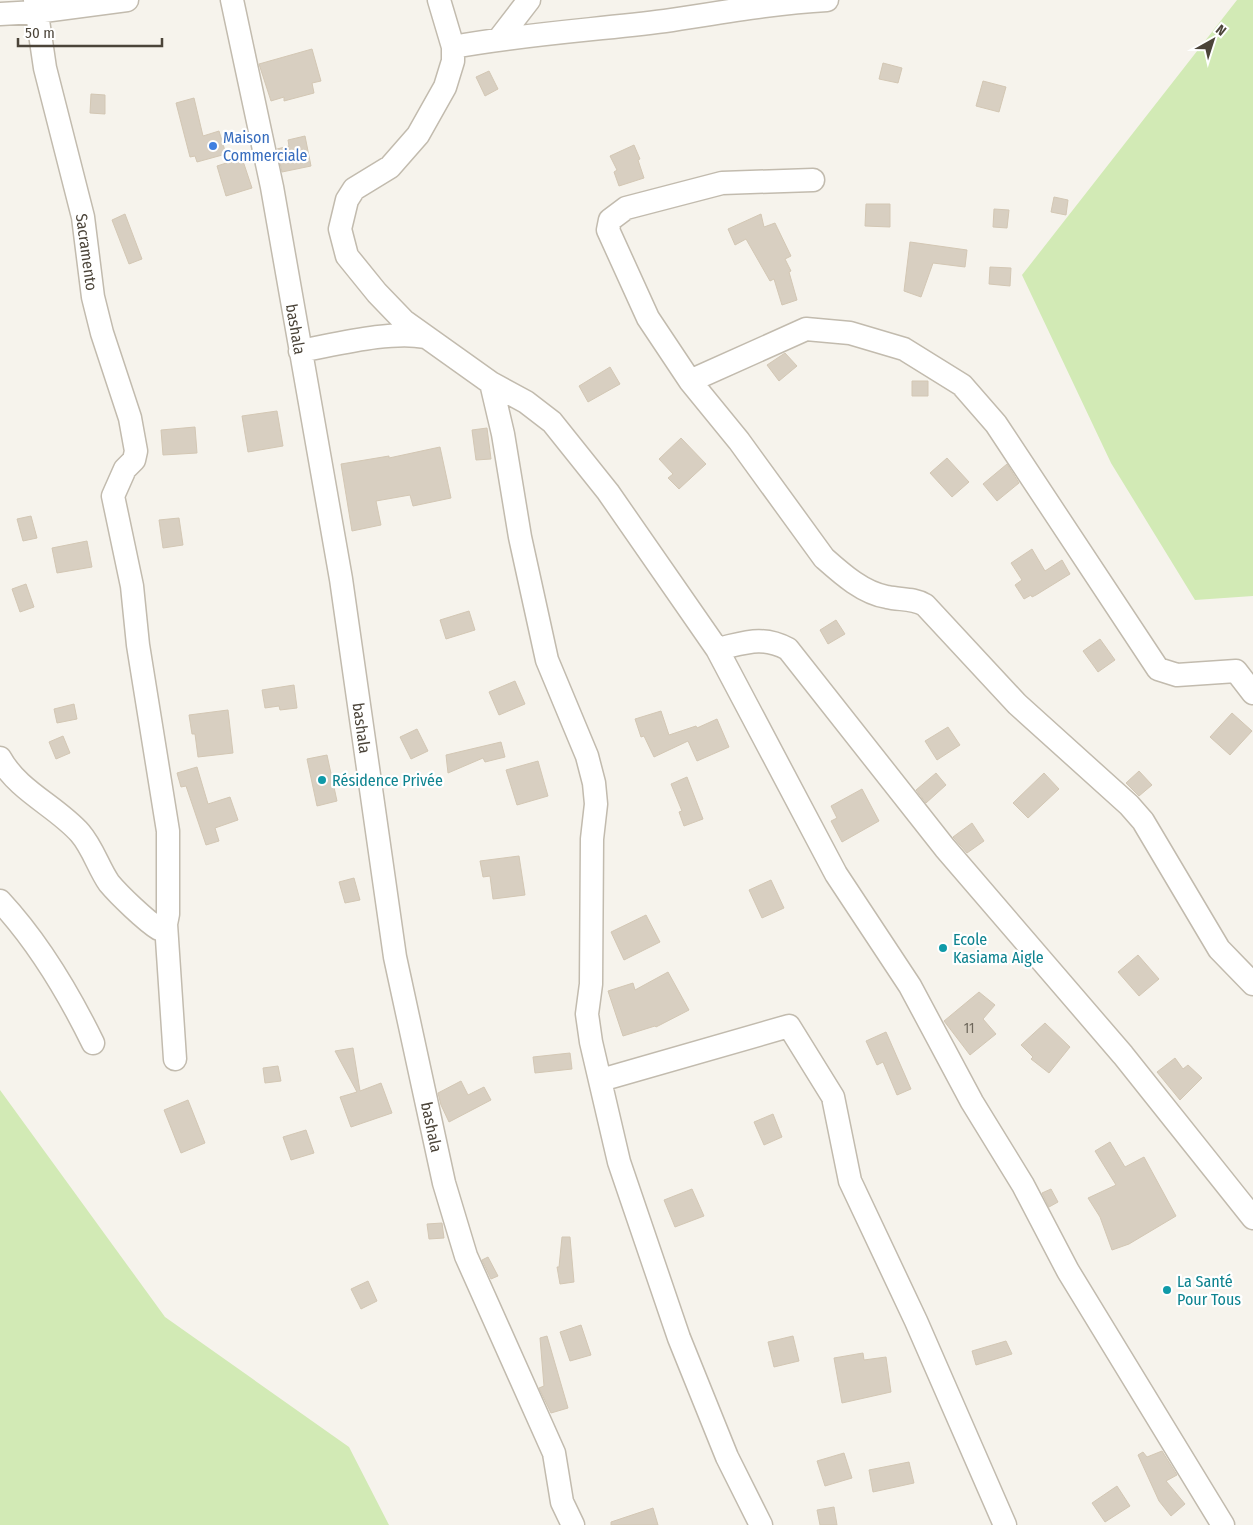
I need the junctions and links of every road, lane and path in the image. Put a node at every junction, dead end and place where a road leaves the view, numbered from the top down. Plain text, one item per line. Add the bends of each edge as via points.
1 (127, 0) edge
2 (232, 0) edge
3 (439, 0) edge
4 (529, 0) edge
5 (827, 0) edge
6 (778, 1) edge
7 (35, 6) edge
8 (0, 14) edge
9 (499, 39) junction
10 (453, 47) junction
11 (813, 180) dead end
12 (425, 337) junction
13 (300, 351) junction
14 (690, 381) junction
15 (491, 383) junction
16 (717, 649) junction
17 (1253, 693) edge
18 (0, 758) edge
19 (0, 901) edge
20 (166, 924) junction
21 (1253, 984) edge
22 (93, 1043) dead end
23 (175, 1059) dead end
24 (601, 1080) junction
25 (1253, 1218) edge
26 (573, 1525) edge
27 (761, 1525) edge
28 (1004, 1525) edge
29 (1223, 1525) edge

1 - 7 street
2 - 13 street, bashala via 272,187
3 - 10 street
4 - 9 street
5 - 6 street
6 - 9 street via 664,21
7 - 8 street
7 - 20 street, Sacramento via 45,68 83,217 92,297 130,418 136,451 113,496 132,586 138,645 167,819 170,862
9 - 10 street
10 - 12 street via 453,61 445,87 418,135 390,167 354,189 347,200 340,228 347,256 377,293
11 - 14 street via 722,182 626,208 610,220 608,230 648,318
12 - 13 street via 414,335 360,340
12 - 15 street
13 - 26 street, bashala via 341,580 395,957 444,1183 466,1256 554,1453 562,1502
14 - 17 street via 806,329 850,333 904,349 962,385 996,424 1158,669 1177,676 1236,671
14 - 21 street via 739,441 824,558 870,592 925,605 1016,704 1129,805 1143,820 1219,949
15 - 16 street via 526,402 552,422 608,492
15 - 24 street via 520,537 548,660 587,756 594,783 591,984 587,1014
16 - 25 street via 763,639 788,649 945,848 1123,1055
16 - 29 street via 836,874 910,986 1068,1271
18 - 20 street via 16,778 79,832 109,882 122,896 150,924 159,929
19 - 22 street via 26,928
20 - 23 street
24 - 27 street via 619,1162 679,1338 727,1457
24 - 28 street via 789,1026 833,1097 850,1181 916,1320

